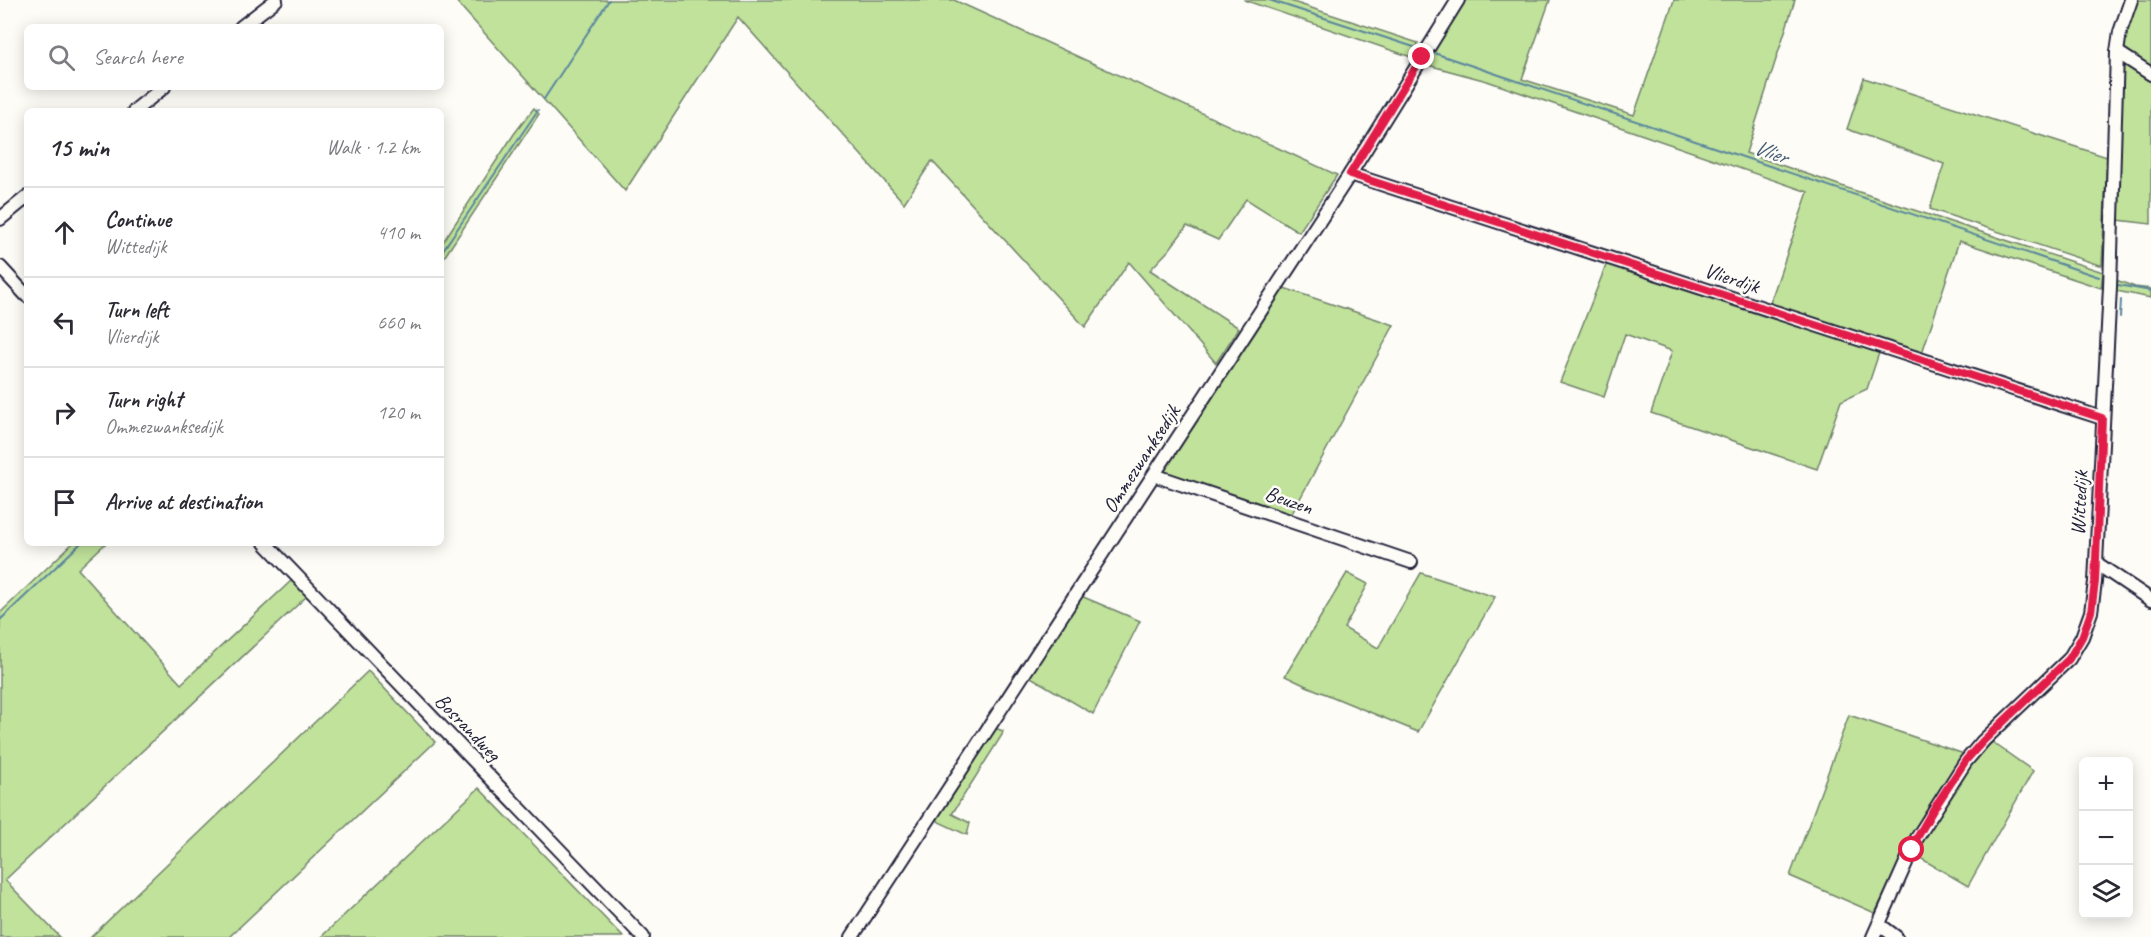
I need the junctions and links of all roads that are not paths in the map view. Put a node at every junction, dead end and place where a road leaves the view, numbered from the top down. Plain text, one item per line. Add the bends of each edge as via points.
1 (276, 0) edge
2 (1458, 0) edge
3 (2131, 0) edge
4 (245, 24) edge
5 (2117, 52) junction
6 (2151, 74) edge
7 (160, 90) edge
8 (138, 108) edge
9 (1350, 174) junction
10 (24, 199) edge
11 (0, 219) edge
12 (0, 267) edge
13 (24, 293) edge
14 (2102, 418) junction
15 (1154, 475) junction
16 (268, 546) edge
17 (1411, 562) dead end
18 (2096, 562) junction
19 (2151, 600) edge
20 (1880, 925) junction
21 (644, 937) edge
22 (852, 937) edge
23 (1873, 937) edge
24 (1896, 937) edge

1 - 4 street
2 - 9 street, Ommezwanksedijk
3 - 5 street, Wittedijk
5 - 6 street
5 - 14 street, Wittedijk
7 - 8 street
9 - 14 street, Vlierdijk
9 - 15 street, Ommezwanksedijk
10 - 11 street
12 - 13 street
14 - 18 street, Wittedijk
15 - 17 street, Beuzen
15 - 22 street, Ommezwanksedijk
16 - 21 street, Bosrandweg
18 - 19 street
18 - 20 street, Wittedijk via 2091,612 2069,659 1966,760 1917,838
20 - 23 street, Wittedijk
20 - 24 street

